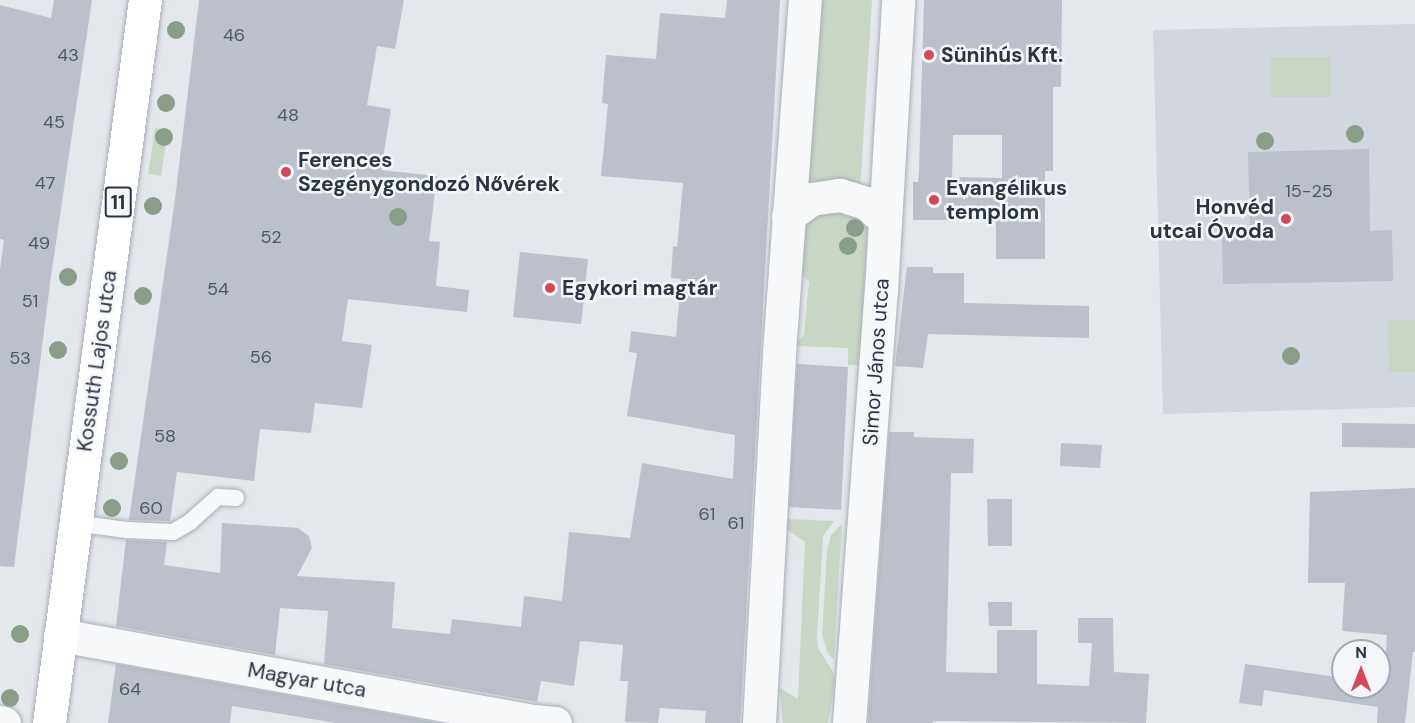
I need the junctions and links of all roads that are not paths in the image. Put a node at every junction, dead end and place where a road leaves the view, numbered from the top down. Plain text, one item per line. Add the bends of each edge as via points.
1 (145, 0) edge
2 (805, 0) edge
3 (898, 0) edge
4 (788, 216) junction
5 (885, 220) junction
6 (236, 498) dead end
7 (75, 523) junction
8 (60, 635) junction
9 (49, 723) edge
10 (555, 723) edge
11 (759, 723) edge
12 (849, 723) edge

1 - 7 main road, Kossuth Lajos utca / 11
2 - 4 street
3 - 5 street, Simor János utca
4 - 5 street via 811,199 840,195 866,202
4 - 11 street
5 - 12 street, Simor János utca
6 - 7 lane via 218,497 174,532
7 - 8 main road, Kossuth Lajos utca / 11
8 - 9 main road, Kossuth Lajos utca / 11
8 - 10 street, Magyar utca

